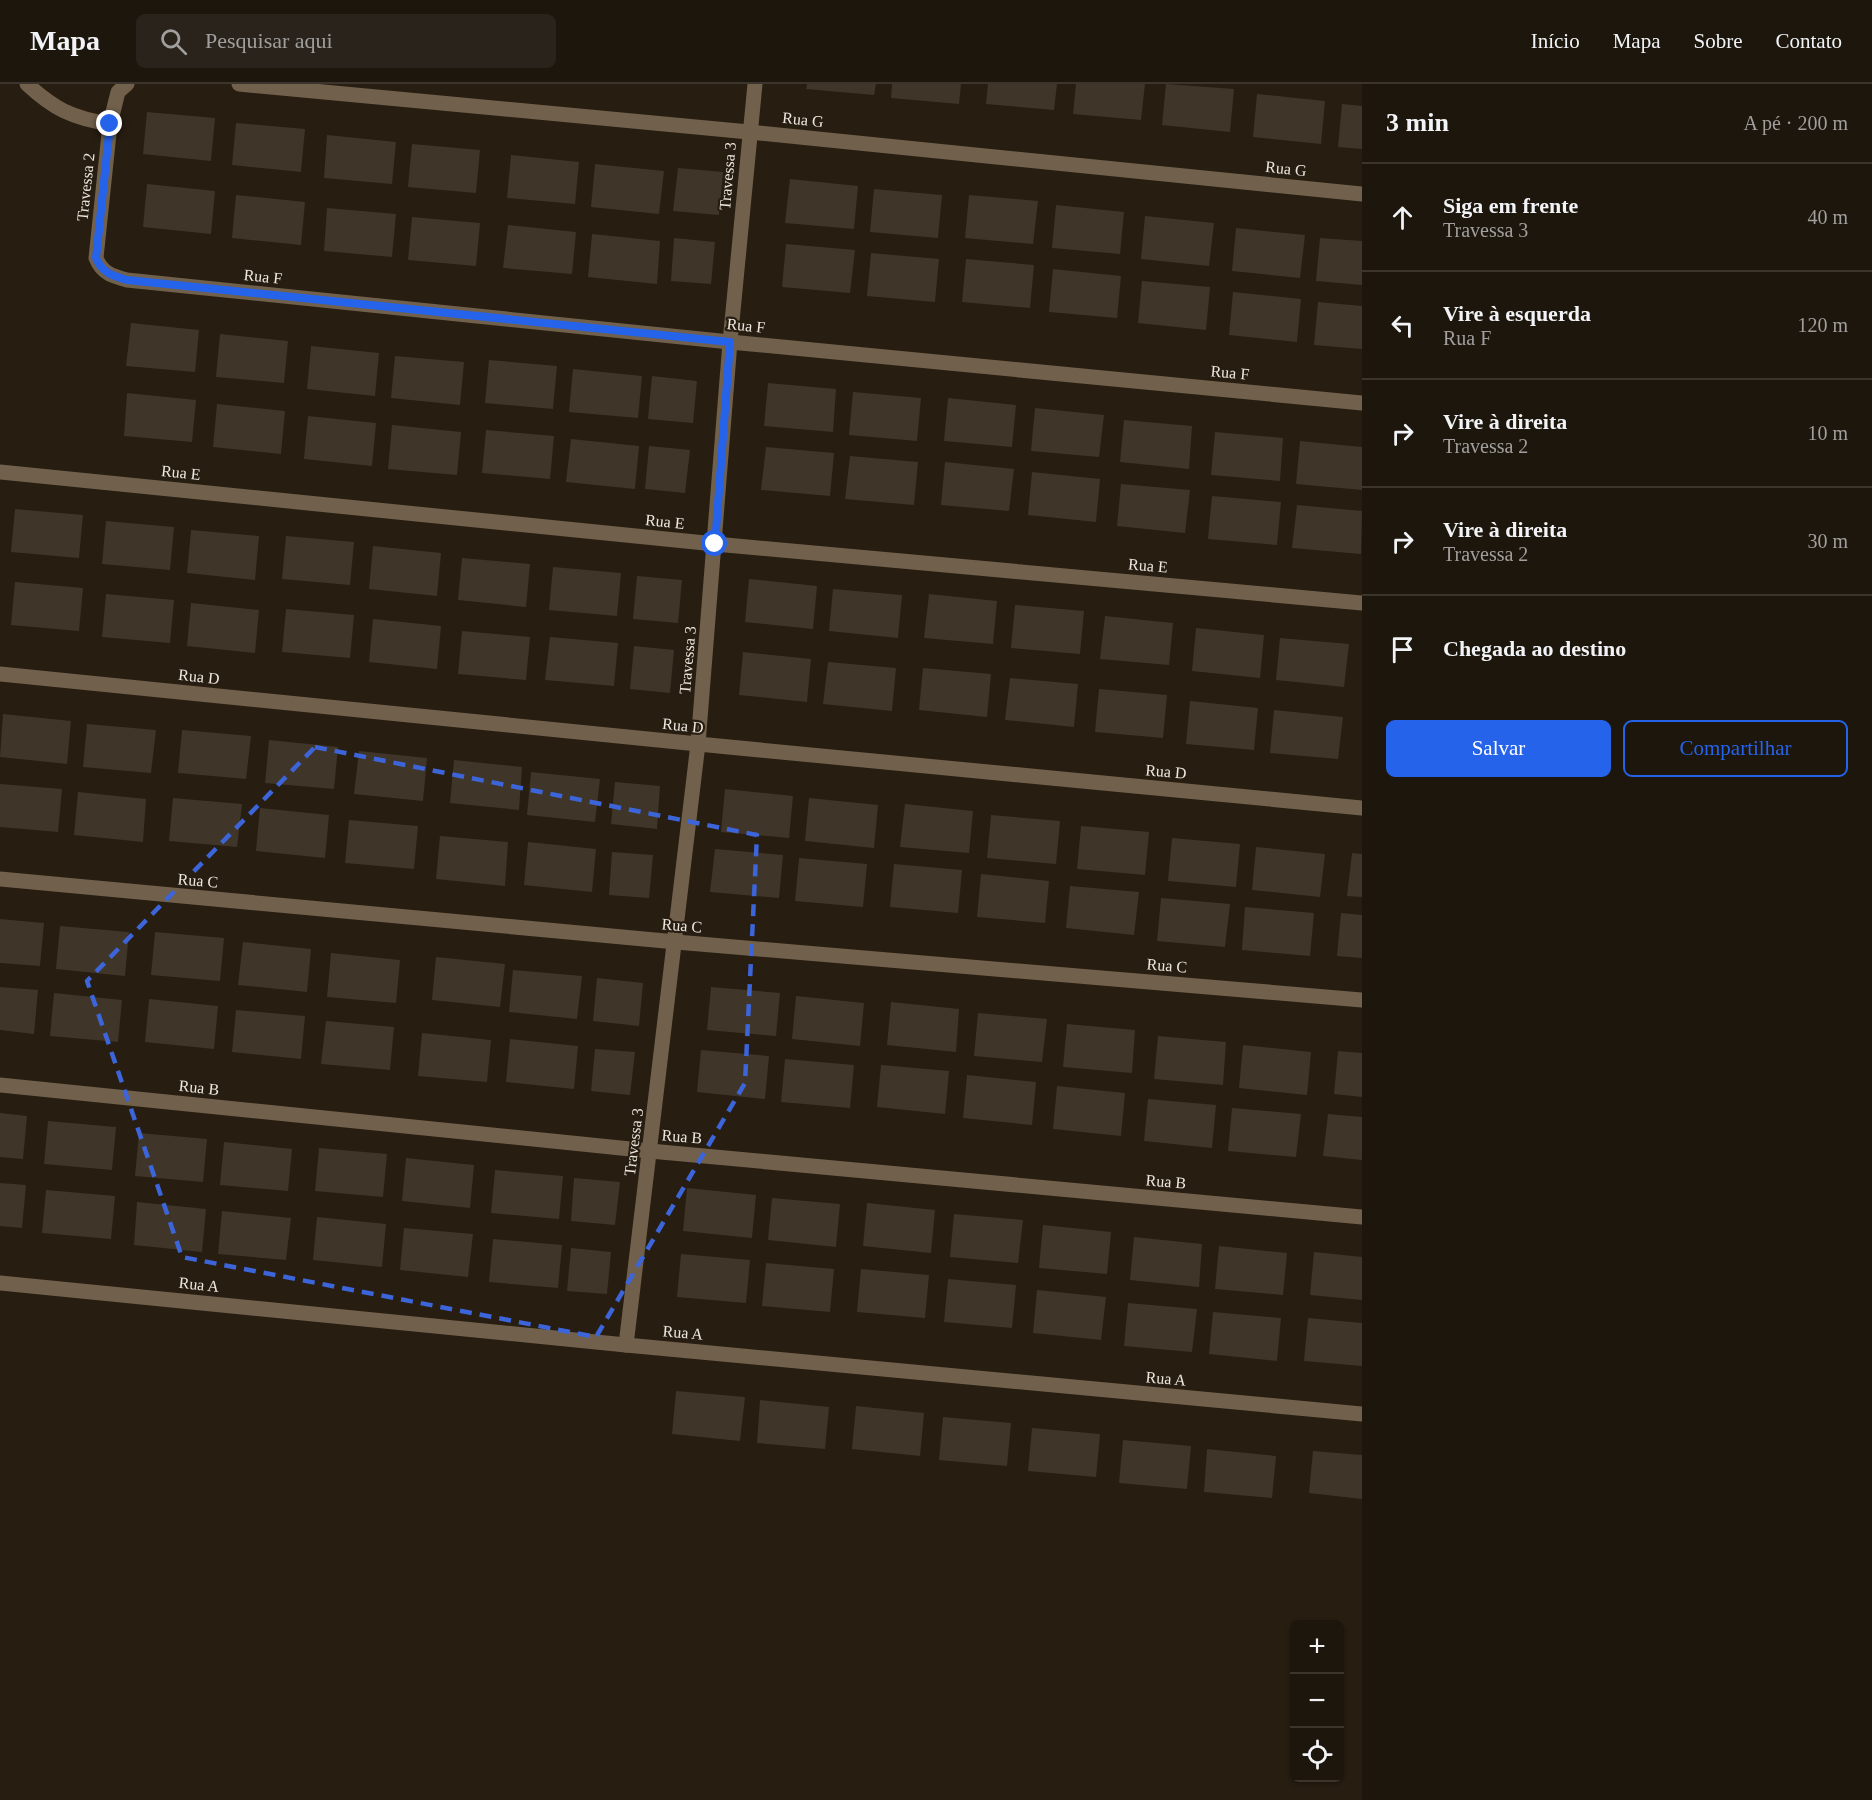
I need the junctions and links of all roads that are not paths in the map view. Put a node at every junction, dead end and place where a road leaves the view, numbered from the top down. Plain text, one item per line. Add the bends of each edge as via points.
1 (27, 84) edge
2 (127, 84) edge
3 (239, 84) edge
4 (755, 84) edge
5 (110, 124) junction
6 (749, 132) junction
7 (1362, 194) edge
8 (127, 280) joint
9 (730, 342) junction
10 (1362, 403) edge
11 (0, 472) edge
12 (715, 544) junction
13 (1362, 603) edge
14 (0, 674) edge
15 (698, 744) junction
16 (1362, 808) edge
17 (0, 879) edge
18 (676, 942) junction
19 (1362, 1000) edge
20 (0, 1085) edge
21 (650, 1151) junction
22 (1362, 1217) edge
23 (0, 1283) edge
24 (626, 1345) junction
25 (1362, 1414) edge

1 - 5 street via 47,103 68,114
2 - 5 street, Travessa 2 via 118,92
3 - 6 street, Rua G
4 - 6 street, Travessa 3
5 - 8 street, Travessa 2 via 96,258 99,267 110,275
6 - 7 street, Rua G
6 - 9 street, Travessa 3
8 - 9 street, Rua F
9 - 10 street, Rua F
9 - 12 street, Travessa 3
11 - 12 street, Rua E
12 - 13 street, Rua E
12 - 15 street, Travessa 3
14 - 15 street, Rua D
15 - 16 street, Rua D
15 - 18 street, Travessa 3
17 - 18 street, Rua C
18 - 19 street, Rua C
18 - 21 street, Travessa 3
20 - 21 street, Rua B
21 - 22 street, Rua B
21 - 24 street, Travessa 3
23 - 24 street, Rua A
24 - 25 street, Rua A

